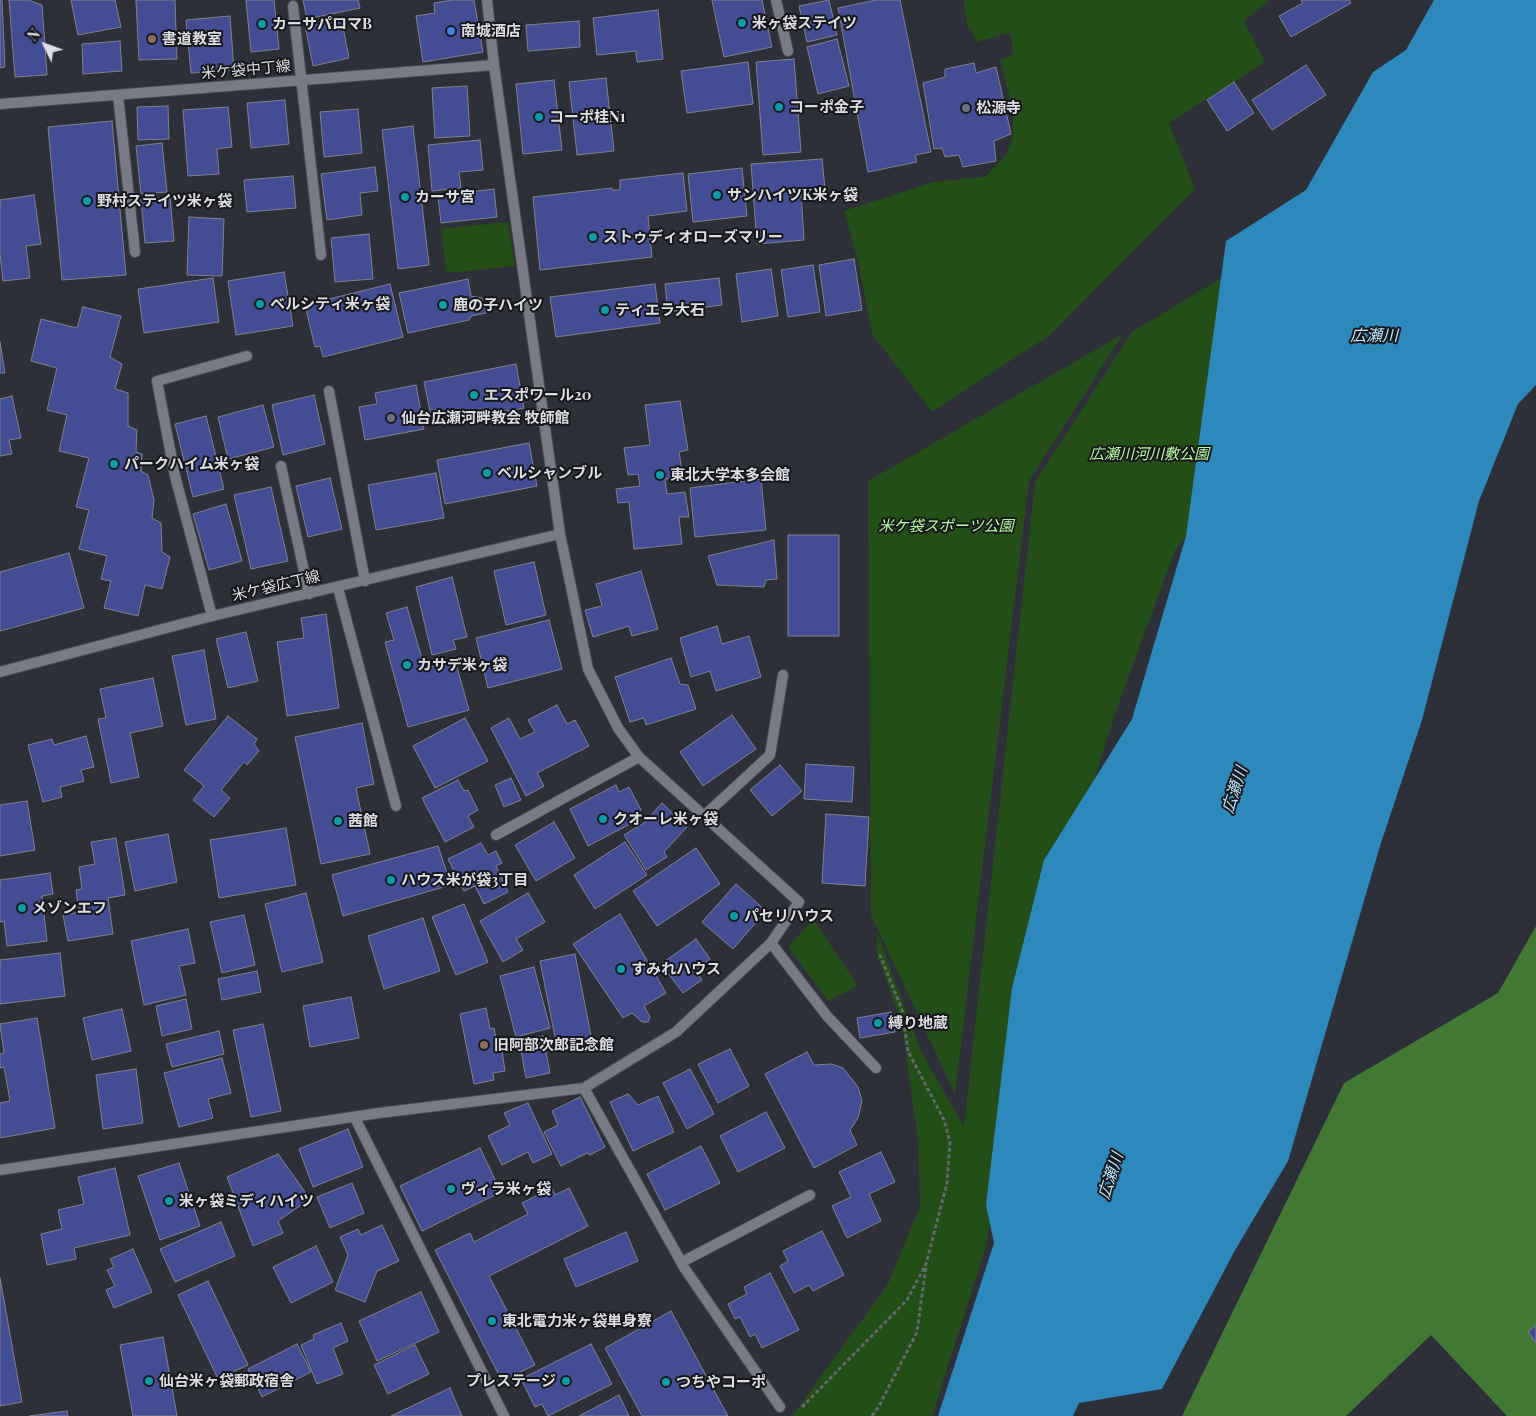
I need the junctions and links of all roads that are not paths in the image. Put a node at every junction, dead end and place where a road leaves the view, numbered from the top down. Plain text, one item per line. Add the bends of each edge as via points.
1 (487, 0) edge
2 (776, 0) edge
3 (293, 6) dead end
4 (788, 50) dead end
5 (494, 65) junction
6 (302, 80) junction
7 (118, 95) junction
8 (0, 104) edge
9 (135, 252) dead end
10 (321, 255) dead end
11 (246, 356) dead end
12 (329, 391) dead end
13 (281, 466) dead end
14 (560, 534) junction
15 (365, 581) junction
16 (338, 588) junction
17 (309, 594) junction
18 (212, 616) junction
19 (0, 672) edge
20 (783, 675) dead end
21 (640, 757) junction
22 (396, 806) dead end
23 (704, 816) junction
24 (496, 835) dead end
25 (771, 943) junction
26 (876, 1068) dead end
27 (584, 1088) junction
28 (355, 1118) junction
29 (0, 1170) edge
30 (810, 1195) dead end
31 (682, 1262) junction
32 (780, 1408) dead end
33 (504, 1416) edge

1 - 5 street
2 - 4 street
3 - 6 street
5 - 6 street, 米ケ袋中丁線
5 - 14 street
6 - 7 street, 米ケ袋中丁線
6 - 10 street
7 - 8 street, 米ケ袋中丁線
7 - 9 street
11 - 18 street via 157,380 175,476
12 - 15 street
13 - 17 street
14 - 15 street, 米ケ袋広丁線
14 - 21 street via 588,670 618,728
15 - 16 street, 米ケ袋広丁線
16 - 17 street, 米ケ袋広丁線
16 - 22 street
17 - 18 street, 米ケ袋広丁線
18 - 19 street, 米ケ袋広丁線
20 - 23 street via 770,755
21 - 23 street
21 - 24 street
23 - 25 street via 799,902
25 - 26 street via 827,1016
25 - 27 street via 676,1032
27 - 28 street
27 - 31 street
28 - 29 street
28 - 33 street
30 - 31 street
31 - 32 street

